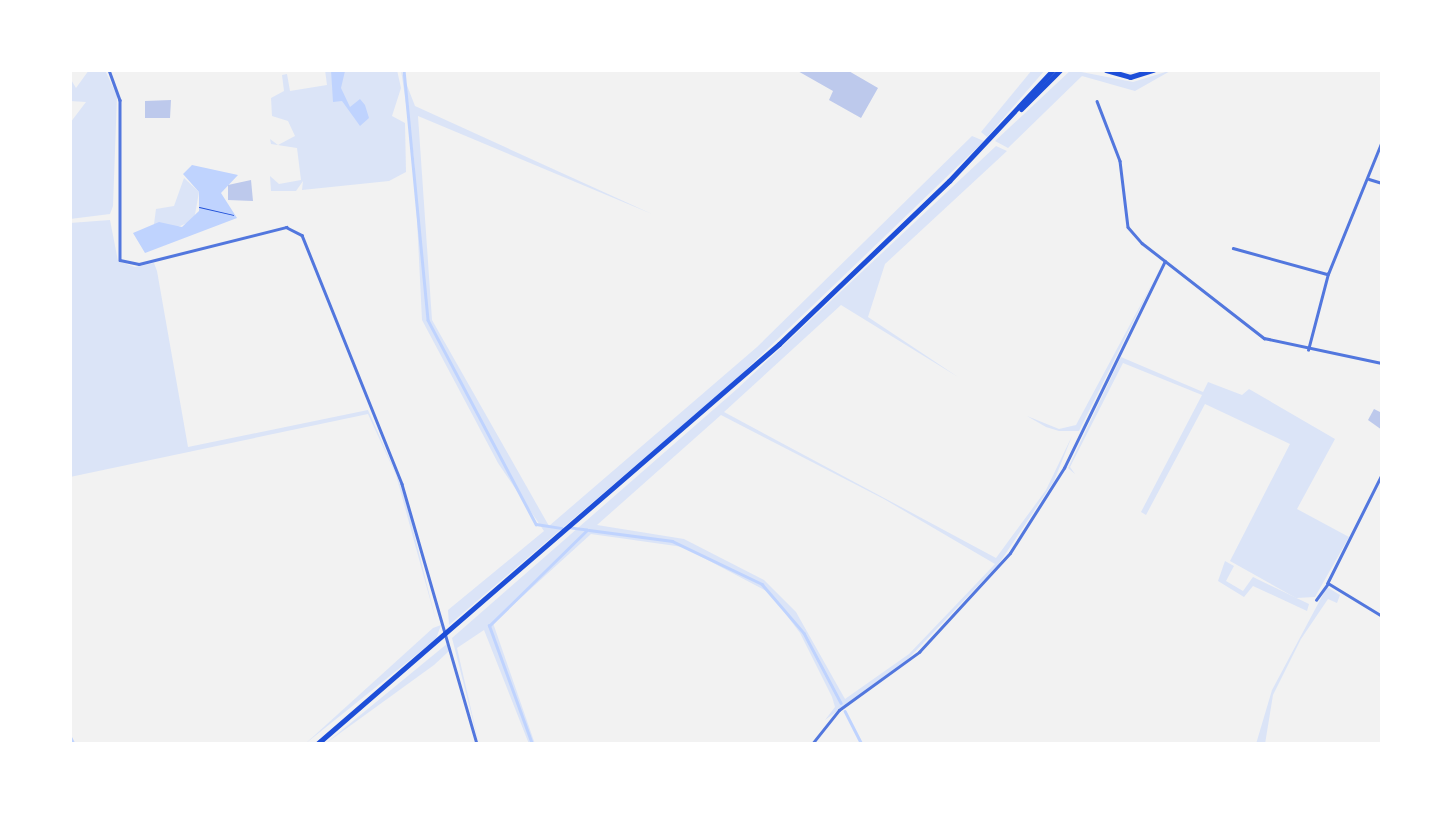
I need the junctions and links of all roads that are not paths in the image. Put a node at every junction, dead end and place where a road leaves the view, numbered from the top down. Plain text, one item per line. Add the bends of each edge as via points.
1 (109, 70) edge
2 (1057, 70) edge
3 (1106, 70) edge
4 (1153, 70) edge
5 (1097, 100) dead end
6 (1382, 141) edge
7 (1366, 179) junction
8 (1382, 183) edge
9 (1234, 248) dead end
10 (1165, 261) junction
11 (1328, 274) junction
12 (1308, 350) junction
13 (1382, 363) edge
14 (1382, 477) edge
15 (1328, 583) junction
16 (1316, 600) dead end
17 (1382, 616) edge
18 (317, 744) edge
19 (478, 744) edge
20 (812, 744) edge

1 - 19 street via 120,100 120,260 139,264 296,229 402,484
2 - 18 main road via 778,344
3 - 4 main road via 1130,77
5 - 10 street via 1120,161 1128,227
6 - 7 street
7 - 8 street
7 - 11 street
9 - 11 street
10 - 12 street via 1264,338
10 - 20 street via 1064,468 1010,553 919,652 839,710
11 - 12 street
12 - 13 street
14 - 15 street
15 - 16 street
15 - 17 street

